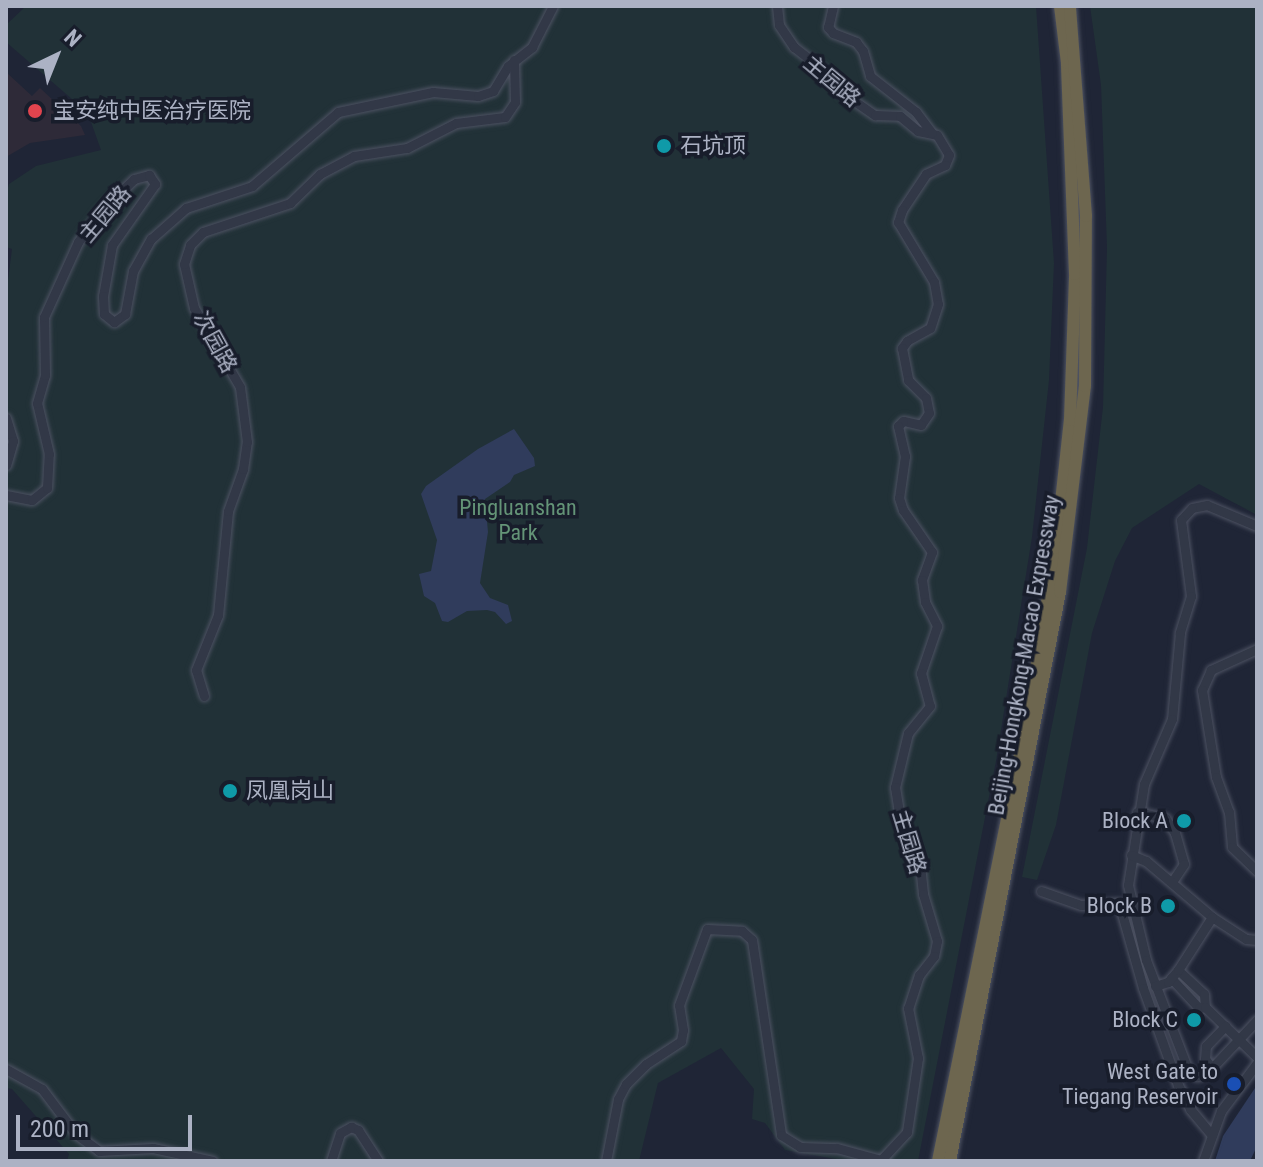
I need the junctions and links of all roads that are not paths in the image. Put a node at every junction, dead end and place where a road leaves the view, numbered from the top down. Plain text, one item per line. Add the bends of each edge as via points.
1 (553, 6) edge
2 (777, 6) edge
3 (833, 6) edge
4 (1060, 6) edge
5 (1070, 6) edge
6 (514, 60) junction
7 (932, 133) junction
8 (6, 418) edge
9 (6, 465) edge
10 (6, 495) edge
11 (1257, 526) edge
12 (1257, 649) edge
13 (204, 696) dead end
14 (1137, 812) junction
15 (1131, 855) junction
16 (1257, 871) edge
17 (1172, 882) junction
18 (1041, 891) dead end
19 (1212, 917) junction
20 (1257, 940) edge
21 (1175, 974) junction
22 (1155, 986) junction
23 (1257, 1020) edge
24 (1225, 1026) junction
25 (1238, 1040) junction
26 (1257, 1060) edge
27 (1212, 1068) junction
28 (6, 1069) edge
29 (1211, 1134) junction
30 (884, 1160) edge
31 (213, 1161) edge
32 (331, 1161) edge
33 (378, 1161) edge
34 (606, 1161) edge
35 (938, 1161) edge
36 (950, 1161) edge
37 (1203, 1161) edge

1 - 6 street, 主园路 via 532,47
2 - 7 street, 主园路 via 779,25 794,47 843,93 875,115 900,116 918,131
3 - 7 street via 828,27 856,42 870,76 916,112
4 - 35 highway, Beijing-Hongkong-Macao Expressway via 1075,259 1070,420 1056,548 1028,716
5 - 36 highway, Beijing-Hongkong-Macao Expressway via 1086,216 1085,386 1060,592
6 - 10 street, 主园路 via 500,85 485,95 433,92 338,112 252,186 186,208 151,239 133,271 125,314 111,322 104,314 103,296 112,245 155,184 149,175 134,179 78,242 44,317 45,375 37,403 49,454 47,488 29,501
6 - 13 street, 次园路 via 516,97 505,117 461,122 407,148 354,156 320,174 290,203 203,232 190,245 184,264 194,308 240,387 247,442 228,511 218,615 196,670
7 - 30 street, 主园路 via 943,141 949,160 926,174 898,222 936,289 934,322 902,348 908,380 926,398 929,413 924,423 901,422 897,429 905,456 900,502 932,552 922,580 937,626 921,669 930,706 908,733 895,787 937,944 908,1008 918,1058 907,1132
8 - 9 street via 13,441
11 - 14 street via 1207,505 1192,508 1181,520 1191,596 1179,641 1172,719
12 - 16 street via 1211,670 1202,690 1232,847
14 - 15 street
14 - 17 street via 1165,818 1175,833 1184,864
15 - 17 street
15 - 22 street via 1128,890
17 - 19 street
18 - 29 street via 1081,905 1119,903 1178,1085
19 - 20 street via 1246,939
19 - 21 street
21 - 22 street
21 - 24 street via 1204,994 1205,1007
22 - 27 street via 1188,1070 1202,1076
23 - 25 street
24 - 25 street
24 - 27 street via 1206,1046 1205,1059
25 - 26 street
25 - 27 street
26 - 29 street via 1226,1102
28 - 31 street via 42,1089 76,1134 99,1151 153,1148
29 - 37 street
30 - 34 street, 主园路 via 837,1148 800,1147 781,1135 752,940 742,931 707,929 679,1005 681,1041 626,1084
32 - 33 street via 340,1133 351,1127

